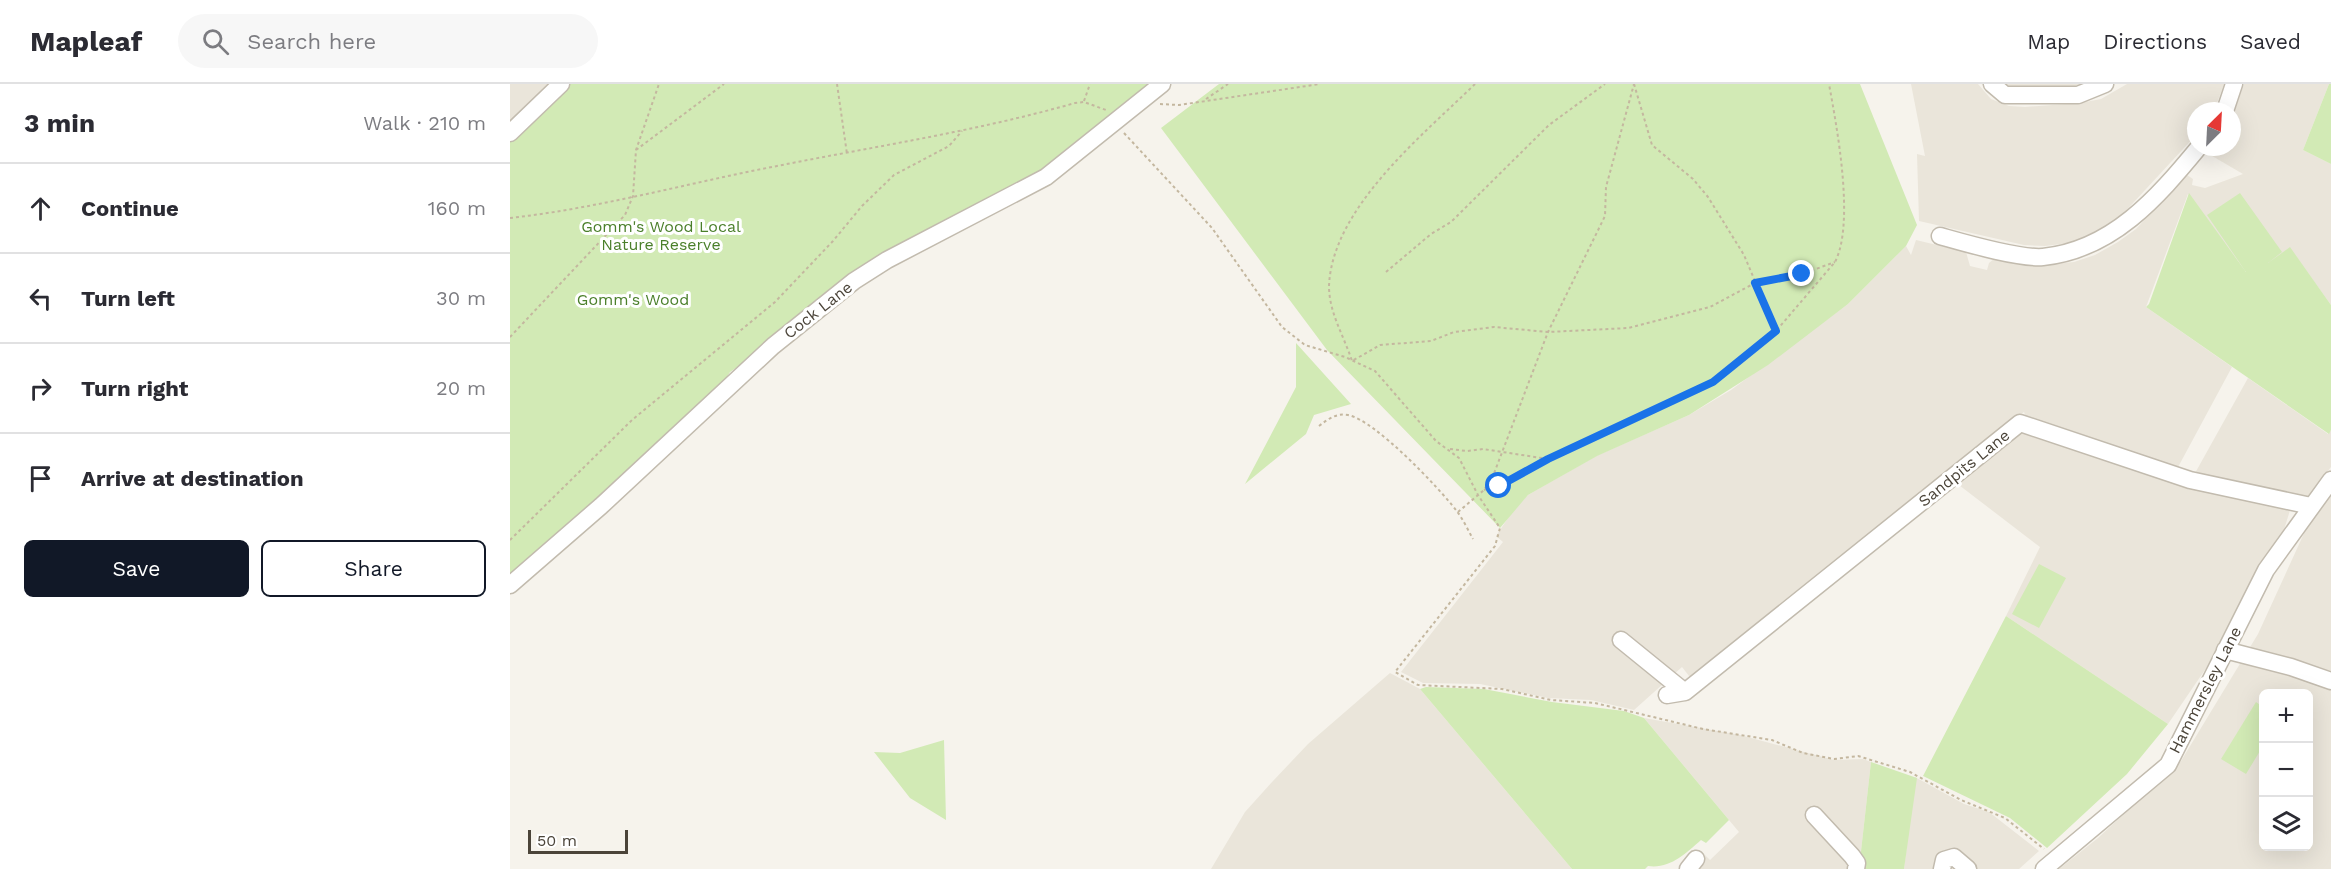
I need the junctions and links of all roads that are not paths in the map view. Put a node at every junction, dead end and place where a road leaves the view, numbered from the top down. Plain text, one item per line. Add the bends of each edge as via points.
1 (561, 84) edge
2 (1162, 84) edge
3 (1992, 84) edge
4 (2105, 84) edge
5 (2234, 84) edge
6 (2228, 102) edge
7 (510, 133) edge
8 (2190, 156) edge
9 (1940, 236) dead end
10 (2330, 484) edge
11 (2311, 506) junction
12 (510, 585) edge
13 (1621, 640) dead end
14 (2225, 650) junction
15 (2331, 681) edge
16 (1685, 692) junction
17 (1667, 695) dead end
18 (1814, 815) dead end
19 (1856, 869) edge
20 (1942, 869) edge
21 (1968, 869) edge
22 (2044, 869) edge

1 - 7 street
2 - 12 street, Cock Lane via 1046,177 854,281 773,346
3 - 4 street via 2006,95 2078,95
5 - 6 street
8 - 9 street via 2124,226 2090,247 2041,257
10 - 11 street, Hammersley Lane
11 - 14 street, Hammersley Lane via 2266,570
11 - 16 street, Sandpits Lane via 2190,480 2020,423
13 - 16 street
14 - 15 street
14 - 22 street, Hammersley Lane via 2168,765
16 - 17 street, Sandpits Lane
18 - 19 street via 1852,856
20 - 21 street via 1944,860 1954,857

